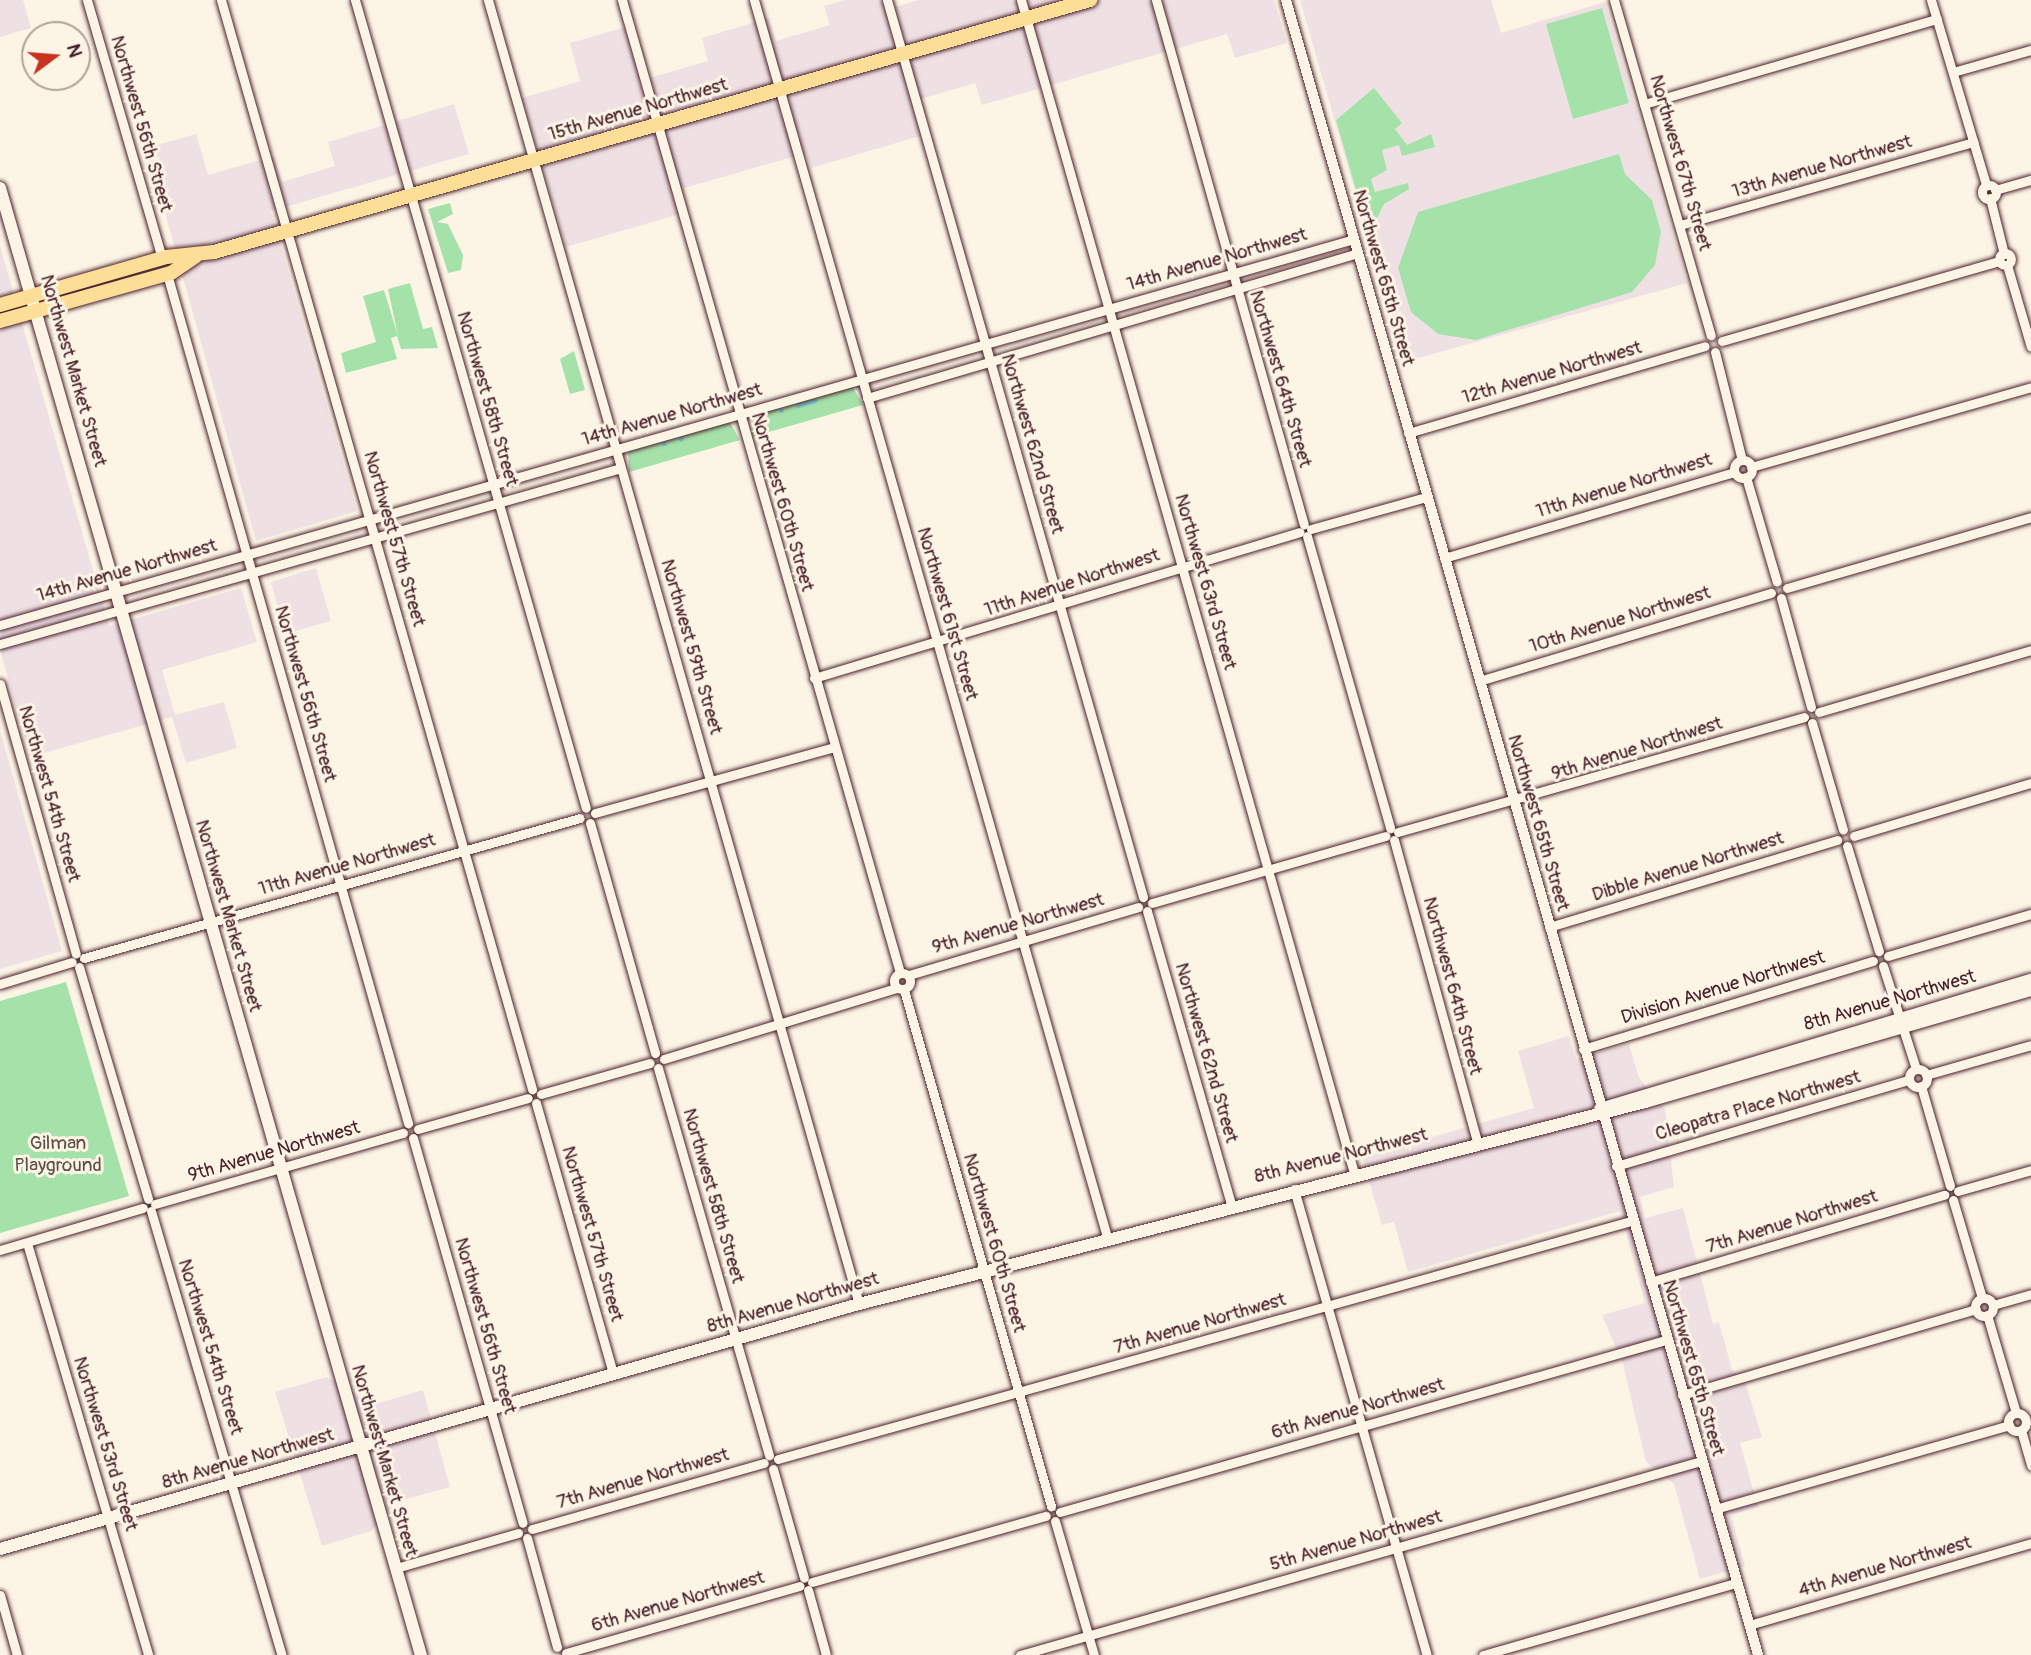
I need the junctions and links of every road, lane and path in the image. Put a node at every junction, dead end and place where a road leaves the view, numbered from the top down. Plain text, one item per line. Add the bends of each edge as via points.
1 (87, 0) edge
2 (221, 0) edge
3 (355, 0) edge
4 (488, 0) edge
5 (622, 0) edge
6 (754, 0) edge
7 (887, 0) edge
8 (1021, 0) edge
9 (1090, 0) edge
10 (1156, 0) edge
11 (1286, 0) edge
12 (1614, 0) edge
13 (1931, 0) edge
14 (1027, 19) junction
15 (1937, 19) junction
16 (2031, 50) edge
17 (903, 53) junction
18 (1953, 72) junction
19 (780, 90) junction
20 (1644, 104) junction
21 (658, 124) junction
22 (1973, 142) junction
23 (534, 160) junction
24 (2031, 180) edge
25 (0, 188) edge
26 (1991, 191) junction
27 (411, 196) junction
28 (1680, 225) junction
29 (287, 231) junction
30 (1353, 239) junction
31 (1358, 253) junction
32 (197, 257) junction
33 (162, 258) junction
34 (2004, 260) junction
35 (167, 274) junction
36 (1231, 274) junction
37 (1236, 290) junction
38 (31, 296) junction
39 (0, 305) edge
40 (1108, 310) junction
41 (35, 311) junction
42 (2026, 312) edge
43 (0, 321) edge
44 (1112, 326) junction
45 (1711, 335) junction
46 (1722, 341) junction
47 (985, 345) junction
48 (1705, 346) junction
49 (2031, 347) edge
50 (1715, 352) junction
51 (990, 362) junction
52 (862, 380) junction
53 (2031, 387) edge
54 (867, 398) junction
55 (739, 414) junction
56 (1408, 433) junction
57 (616, 449) junction
58 (1742, 460) junction
59 (1751, 467) junction
60 (621, 468) junction
61 (1734, 472) junction
62 (1746, 477) junction
63 (493, 483) junction
64 (1426, 497) junction
65 (499, 503) junction
66 (2031, 517) edge
67 (371, 519) junction
68 (1305, 531) junction
69 (376, 538) junction
70 (247, 555) junction
71 (1444, 558) junction
72 (1182, 567) junction
73 (253, 575) junction
74 (1777, 582) junction
75 (1787, 588) junction
76 (116, 593) junction
77 (1771, 593) junction
78 (1781, 598) junction
79 (1059, 605) junction
80 (122, 612) junction
81 (0, 625) edge
82 (937, 643) junction
83 (0, 644) edge
84 (2031, 650) edge
85 (814, 678) junction
86 (1479, 681) junction
87 (0, 684) edge
88 (1815, 709) junction
89 (1808, 720) junction
90 (834, 747) junction
91 (711, 782) junction
92 (2031, 783) edge
93 (1514, 802) junction
94 (588, 818) junction
95 (1843, 830) junction
96 (1392, 834) junction
97 (1854, 836) junction
98 (1837, 840) junction
99 (1847, 846) junction
100 (464, 850) junction
101 (1269, 870) junction
102 (341, 885) junction
103 (1145, 905) junction
104 (2031, 914) edge
105 (211, 923) junction
106 (1549, 927) junction
107 (1023, 941) junction
108 (1883, 954) junction
109 (78, 960) junction
110 (1873, 961) junction
111 (1883, 966) junction
112 (904, 974) junction
113 (2031, 980) edge
114 (0, 984) edge
115 (900, 989) junction
116 (2031, 990) edge
117 (1901, 1023) junction
118 (780, 1027) junction
119 (2031, 1045) edge
120 (1583, 1049) junction
121 (657, 1063) junction
122 (1916, 1069) junction
123 (1926, 1075) junction
124 (1909, 1080) junction
125 (1921, 1086) junction
126 (534, 1096) junction
127 (1600, 1109) junction
128 (408, 1123) junction
129 (403, 1133) junction
130 (415, 1134) junction
131 (1477, 1142) junction
132 (1616, 1166) junction
133 (280, 1168) junction
134 (2031, 1170) edge
135 (1354, 1173) junction
136 (1293, 1188) junction
137 (1954, 1188) junction
138 (1948, 1197) junction
139 (1231, 1204) junction
140 (149, 1205) junction
141 (1631, 1221) junction
142 (1107, 1237) junction
143 (27, 1243) junction
144 (0, 1250) edge
145 (983, 1270) junction
146 (1650, 1282) junction
147 (2031, 1294) edge
148 (1982, 1298) junction
149 (859, 1304) junction
150 (1993, 1305) junction
151 (1327, 1306) junction
152 (1976, 1309) junction
153 (1987, 1315) junction
154 (736, 1339) junction
155 (1666, 1340) junction
156 (613, 1374) junction
157 (1018, 1394) junction
158 (1682, 1395) junction
159 (490, 1409) junction
160 (2016, 1413) junction
161 (2028, 1419) edge
162 (2009, 1424) junction
163 (1362, 1427) junction
164 (2021, 1430) junction
165 (359, 1447) junction
166 (1701, 1461) junction
167 (771, 1462) junction
168 (2031, 1466) edge
169 (232, 1484) junction
170 (1051, 1506) junction
171 (1715, 1509) junction
172 (1046, 1516) junction
173 (1058, 1516) junction
174 (110, 1519) junction
175 (527, 1530) junction
176 (2031, 1543) edge
177 (1396, 1548) junction
178 (0, 1549) edge
179 (396, 1568) junction
180 (1736, 1583) junction
181 (806, 1584) junction
182 (0, 1595) edge
183 (1749, 1625) junction
184 (1088, 1636) junction
185 (555, 1651) edge
186 (566, 1654) edge
187 (17, 1655) edge
188 (148, 1655) edge
189 (282, 1655) edge
190 (421, 1655) edge
191 (826, 1655) edge
192 (1020, 1655) edge
193 (1094, 1655) edge
194 (1427, 1655) edge
195 (1483, 1655) edge
196 (1758, 1655) edge

1 - 33 street, Northwest 56th Street
2 - 29 street, Northwest 57th Street
3 - 27 street, Northwest 58th Street
4 - 23 street, Northwest 59th Street
5 - 21 street, Northwest 60th Street
6 - 19 street, Northwest 61st Street
7 - 17 street, Northwest 62nd Street
8 - 14 street, Northwest 63rd Street
9 - 14 main road, 15th Avenue Northwest
10 - 36 street, Northwest 64th Street
11 - 30 street, Northwest 65th Street
12 - 20 street, Northwest 67th Street
13 - 15 street
14 - 17 main road, 15th Avenue Northwest
14 - 40 street, Northwest 63rd Street
15 - 18 street
15 - 20 street
16 - 18 street
17 - 19 main road, 15th Avenue Northwest
17 - 47 street, Northwest 62nd Street
18 - 22 street
19 - 21 main road, 15th Avenue Northwest
19 - 52 street, Northwest 61st Street
20 - 28 street, Northwest 67th Street
21 - 23 main road, 15th Avenue Northwest
21 - 55 street, Northwest 60th Street
22 - 26 street
22 - 28 street, 13th Avenue Northwest
23 - 27 main road, 15th Avenue Northwest
23 - 57 street, Northwest 59th Street
24 - 26 street
25 - 38 main road, Northwest Market Street
26 - 34 street
27 - 29 main road, 15th Avenue Northwest
27 - 63 street, Northwest 58th Street
28 - 45 street, Northwest 67th Street
29 - 32 main road, 15th Avenue Northwest
29 - 67 street, Northwest 57th Street
30 - 31 street, Northwest 65th Street
30 - 36 street, 14th Avenue Northwest
31 - 37 street, 14th Avenue Northwest
31 - 56 street, Northwest 65th Street
32 - 33 main road, 15th Avenue Northwest
32 - 35 main road, 15th Avenue Northwest
33 - 38 main road, 15th Avenue Northwest
34 - 42 street
34 - 46 street
35 - 41 main road, 15th Avenue Northwest
35 - 70 street, Northwest 56th Street
36 - 37 street, Northwest 64th Street
36 - 40 street, 14th Avenue Northwest
37 - 44 street, 14th Avenue Northwest
37 - 68 street, Northwest 64th Street
38 - 39 main road, 15th Avenue Northwest
38 - 41 main road, Northwest Market Street
40 - 44 street, Northwest 63rd Street
40 - 47 street, 14th Avenue Northwest
41 - 43 main road, 15th Avenue Northwest
41 - 76 main road, Northwest Market Street
42 - 49 street
44 - 51 street, 14th Avenue Northwest
44 - 72 street, Northwest 63rd Street
45 - 46 street
45 - 48 street
46 - 50 street
47 - 51 street, Northwest 62nd Street
47 - 52 street, 14th Avenue Northwest
48 - 50 street
48 - 56 street, 12th Avenue Northwest
50 - 58 street
51 - 54 street, 14th Avenue Northwest
51 - 79 street, Northwest 62nd Street
52 - 54 street, Northwest 61st Street
52 - 55 street, 14th Avenue Northwest
53 - 59 street
54 - 82 street, Northwest 61st Street
55 - 57 street, 14th Avenue Northwest
55 - 85 street, Northwest 60th Street
56 - 64 street, Northwest 65th Street
57 - 60 street, Northwest 59th Street
57 - 63 street, 14th Avenue Northwest
58 - 59 street
58 - 61 street
59 - 62 street
60 - 65 street, 14th Avenue Northwest
60 - 91 street, Northwest 59th Street
61 - 62 street
61 - 71 street, 11th Avenue Northwest
62 - 74 street
63 - 65 street, Northwest 58th Street
63 - 67 street, 14th Avenue Northwest
64 - 68 street, 11th Avenue Northwest
64 - 71 street, Northwest 65th Street
65 - 69 street, 14th Avenue Northwest
65 - 94 street, Northwest 58th Street
66 - 75 street
67 - 69 street, Northwest 57th Street
67 - 70 street, 14th Avenue Northwest
68 - 72 street, 11th Avenue Northwest
68 - 96 street, Northwest 64th Street
69 - 73 street, 14th Avenue Northwest
69 - 100 street, Northwest 57th Street
70 - 73 street, Northwest 56th Street
70 - 76 street, 14th Avenue Northwest
71 - 86 street, Northwest 65th Street
72 - 79 street, 11th Avenue Northwest
72 - 101 street, Northwest 63rd Street
73 - 80 street, 14th Avenue Northwest
73 - 102 street, Northwest 56th Street
74 - 75 street
74 - 77 street
75 - 78 street
76 - 80 main road, Northwest Market Street
76 - 81 street, 14th Avenue Northwest
77 - 78 street
77 - 86 street, 10th Avenue Northwest
78 - 88 street
79 - 82 street, 11th Avenue Northwest
79 - 103 street, Northwest 62nd Street
80 - 83 street, 14th Avenue Northwest
80 - 105 main road, Northwest Market Street
82 - 85 street, 11th Avenue Northwest
82 - 107 street, Northwest 61st Street
84 - 88 street
85 - 90 street, Northwest 60th Street
86 - 93 street, Northwest 65th Street
87 - 109 street, Northwest 54th Street
88 - 89 street
88 - 89 street
89 - 93 street, 9th Avenue Northwest
89 - 95 street
90 - 91 street, 11th Avenue Northwest
90 - 112 street, Northwest 60th Street
91 - 94 street, 11th Avenue Northwest
91 - 118 street, Northwest 59th Street
92 - 97 street
93 - 96 street, 9th Avenue Northwest
93 - 106 street, Northwest 65th Street
94 - 100 street, 11th Avenue Northwest
94 - 121 street
95 - 97 street
95 - 98 street
96 - 101 street, 9th Avenue Northwest
96 - 131 street, Northwest 64th Street
97 - 99 street
98 - 99 street
98 - 106 street, Dibble Avenue Northwest
99 - 108 street
100 - 102 street, 11th Avenue Northwest
100 - 126 street, Northwest 57th Street
101 - 103 street, 9th Avenue Northwest
101 - 135 street, Northwest 63rd Street
102 - 105 street, 11th Avenue Northwest
102 - 128 street, Northwest 56th Street
103 - 107 street, 9th Avenue Northwest
103 - 139 street, Northwest 62nd Street
104 - 108 street
105 - 109 street, 11th Avenue Northwest
105 - 133 main road, Northwest Market Street
106 - 120 street, Northwest 65th Street
107 - 112 street, 9th Avenue Northwest
107 - 142 street, Northwest 61st Street
108 - 110 street
108 - 111 street
109 - 114 street, 11th Avenue Northwest
109 - 140 street, Northwest 54th Street
110 - 111 street
110 - 120 street, Division Avenue Northwest
111 - 117 street
112 - 115 street
113 - 117 main road, 8th Avenue Northwest
115 - 118 street
115 - 145 street, Northwest 60th Street
116 - 117 main road, 8th Avenue Northwest
117 - 122 street
117 - 127 main road, 8th Avenue Northwest via 1645,1102
118 - 121 street
118 - 149 street, Northwest 59th Street
119 - 123 street
120 - 127 street, Northwest 65th Street
121 - 126 street
121 - 154 street, Northwest 58th Street
122 - 123 street
122 - 124 street
123 - 125 street
124 - 125 street
124 - 132 street, Cleopatra Place Northwest
125 - 137 street
126 - 130 street
126 - 156 street, Northwest 57th Street
127 - 131 main road, 8th Avenue Northwest
127 - 132 street, Northwest 65th Street
128 - 129 street
128 - 130 street
129 - 130 street
129 - 133 street, 9th Avenue Northwest
130 - 159 street, Northwest 56th Street
131 - 135 main road, 8th Avenue Northwest
132 - 141 street, Northwest 65th Street
133 - 140 street, 9th Avenue Northwest
133 - 165 main road, Northwest Market Street
134 - 137 street
135 - 136 main road, 8th Avenue Northwest
136 - 139 main road, 8th Avenue Northwest
136 - 151 street
137 - 138 street
138 - 146 street, 7th Avenue Northwest
138 - 148 street
139 - 142 main road, 8th Avenue Northwest
140 - 143 street, 9th Avenue Northwest
140 - 169 street, Northwest 54th Street
141 - 146 street, Northwest 65th Street
141 - 151 street, 7th Avenue Northwest
142 - 145 main road, 8th Avenue Northwest
143 - 144 street, 9th Avenue Northwest
143 - 174 street, Northwest 53rd Street
145 - 149 main road, 8th Avenue Northwest
145 - 157 street, Northwest 60th Street
146 - 155 street, Northwest 65th Street
147 - 150 street
148 - 150 street
148 - 152 street
149 - 154 main road, 8th Avenue Northwest
150 - 153 street
151 - 157 street, 7th Avenue Northwest
151 - 163 street
152 - 153 street
152 - 158 street
153 - 160 street
154 - 156 main road, 8th Avenue Northwest
154 - 167 street, Northwest 58th Street
155 - 158 street, Northwest 65th Street
155 - 163 street, 6th Avenue Northwest
156 - 159 main road, 8th Avenue Northwest
157 - 167 street, 7th Avenue Northwest
157 - 170 street, Northwest 60th Street
158 - 166 street, Northwest 65th Street
159 - 165 main road, 8th Avenue Northwest
159 - 175 street, Northwest 56th Street
160 - 161 street
160 - 162 street
161 - 164 street
162 - 164 street
162 - 171 street
163 - 173 street, 6th Avenue Northwest
163 - 177 street
164 - 168 street
165 - 169 main road, 8th Avenue Northwest
165 - 179 main road, Northwest Market Street
166 - 171 street, Northwest 65th Street
166 - 177 street, 5th Avenue Northwest
167 - 175 street, 7th Avenue Northwest
167 - 181 street, Northwest 58th Street
169 - 174 main road, 8th Avenue Northwest
169 - 189 street, Northwest 54th Street
170 - 172 street
170 - 173 street
171 - 180 street, Northwest 65th Street
172 - 173 street
172 - 181 street, 6th Avenue Northwest
173 - 184 street
174 - 178 main road, 8th Avenue Northwest
174 - 188 street, Northwest 53rd Street
175 - 179 street
175 - 185 street, Northwest 56th Street
176 - 183 street, 4th Avenue Northwest
177 - 184 street, 5th Avenue Northwest
177 - 194 street
179 - 190 main road, Northwest Market Street
180 - 183 street, Northwest 65th Street
180 - 195 street
181 - 186 street, 6th Avenue Northwest
181 - 191 street, Northwest 58th Street
182 - 187 street
183 - 196 street, Northwest 65th Street
184 - 192 street, 5th Avenue Northwest
184 - 193 street
185 - 186 street

